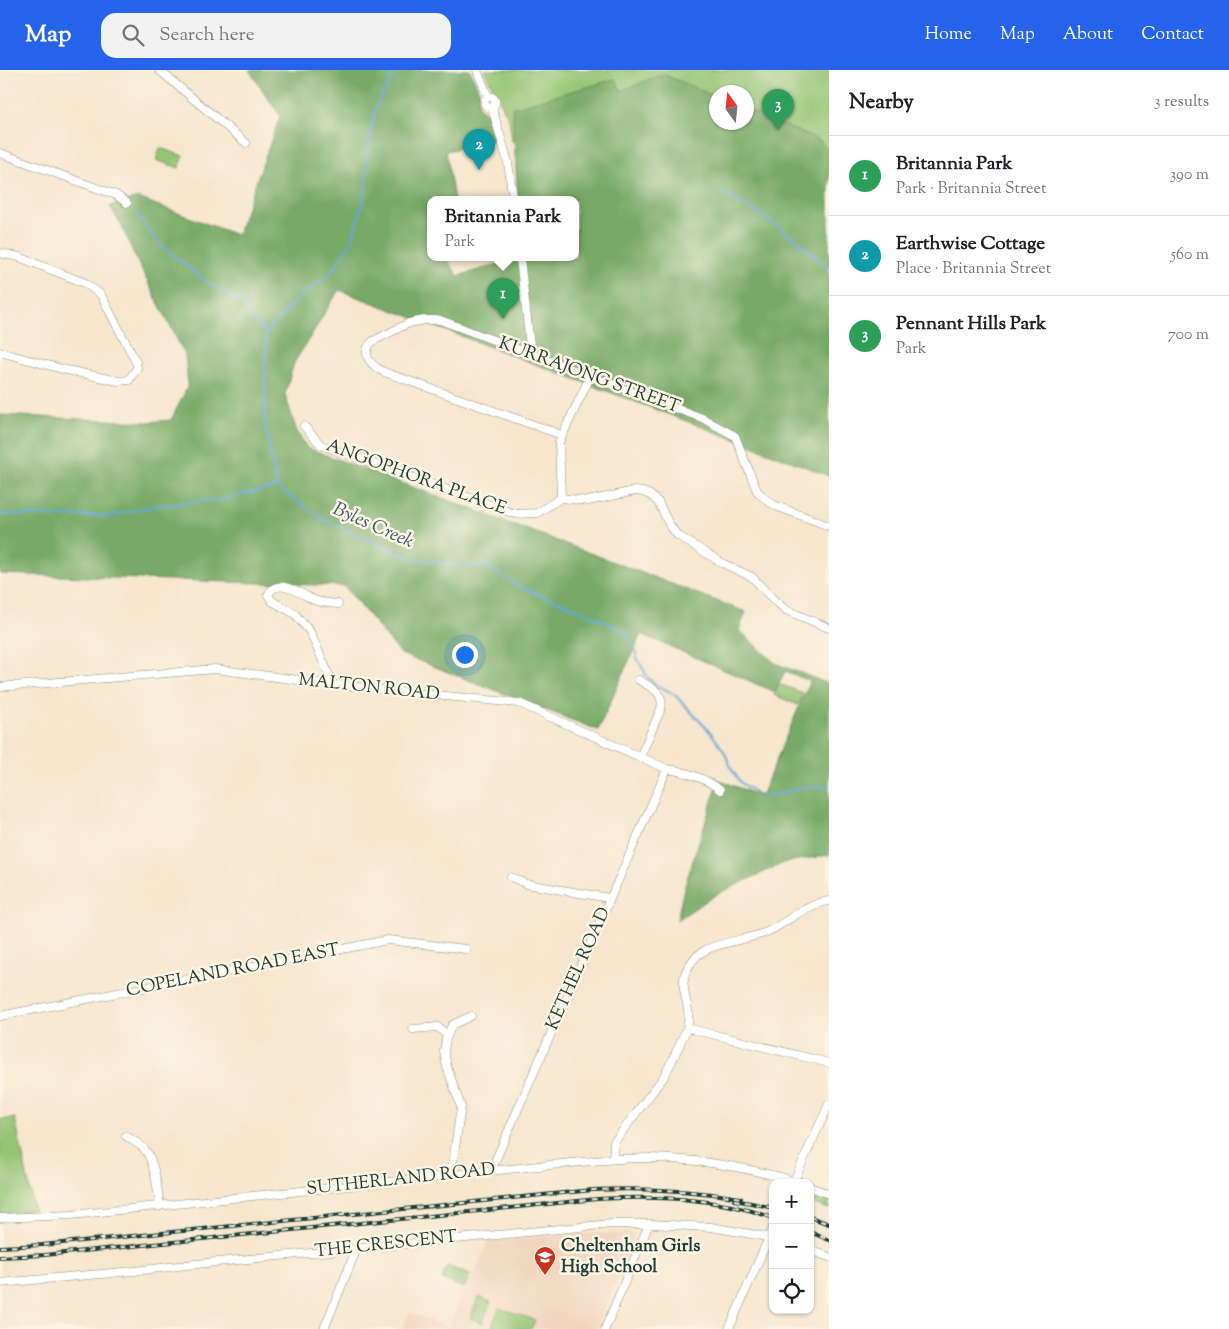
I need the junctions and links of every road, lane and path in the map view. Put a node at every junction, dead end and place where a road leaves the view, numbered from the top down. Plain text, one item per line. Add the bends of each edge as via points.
1 (159, 70) edge
2 (477, 70) edge
3 (246, 143) dead end
4 (0, 153) edge
5 (512, 196) edge
6 (127, 203) dead end
7 (0, 253) edge
8 (520, 261) edge
9 (0, 352) edge
10 (531, 354) junction
11 (590, 377) junction
12 (304, 426) dead end
13 (562, 435) junction
14 (561, 498) junction
15 (829, 526) edge
16 (338, 604) dead end
17 (829, 628) edge
18 (639, 680) dead end
19 (329, 684) junction
20 (0, 687) edge
21 (640, 757) junction
22 (667, 769) junction
23 (720, 790) dead end
24 (511, 877) dead end
25 (609, 898) junction
26 (829, 901) edge
27 (466, 949) dead end
28 (0, 1016) edge
29 (471, 1016) dead end
30 (687, 1028) junction
31 (413, 1029) dead end
32 (448, 1035) junction
33 (829, 1063) edge
34 (829, 1104) edge
35 (126, 1136) dead end
36 (614, 1159) junction
37 (493, 1170) junction
38 (451, 1175) junction
39 (786, 1179) edge
40 (797, 1179) edge
41 (814, 1188) edge
42 (829, 1194) edge
43 (160, 1206) junction
44 (0, 1218) edge
45 (648, 1224) junction
46 (769, 1238) edge
47 (769, 1242) edge
48 (357, 1248) junction
49 (814, 1252) edge
50 (829, 1258) edge
51 (0, 1283) edge
52 (324, 1329) edge
53 (605, 1329) edge
54 (729, 1329) edge

1 - 3 street
2 - 5 street via 488,97 485,104 492,108 508,162
4 - 6 street via 116,195
7 - 9 street via 85,283 101,295 137,368 129,380 118,381 62,370
8 - 10 street
10 - 11 street, KURRAJONG STREET
10 - 13 street, KURRAJONG STREET via 440,320 409,323 369,344 367,353 376,368 384,372
11 - 13 street
11 - 15 street, KURRAJONG STREET via 702,418 735,436 757,491 776,506
12 - 14 street, ANGOPHORA PLACE via 321,445 516,514 537,513
13 - 14 street via 559,442
14 - 17 street via 588,501 635,491 650,495 658,502 677,535 752,577 786,610
16 - 19 street via 324,603 279,586 268,594 272,601 295,614 310,632 329,675
18 - 21 street via 658,693 662,701
19 - 20 street, MALTON ROAD via 215,669
19 - 21 street, MALTON ROAD via 519,703
21 - 22 street, MALTON ROAD
22 - 23 street, MALTON ROAD via 682,771
22 - 25 street, KETHEL ROAD
24 - 25 street via 526,884
25 - 37 street, KETHEL ROAD
26 - 30 street via 815,904 766,932 698,954 684,977 689,1015
27 - 28 street, COPELAND ROAD EAST via 394,940 380,942
29 - 32 street via 453,1023
30 - 33 street
30 - 36 street via 663,1078 614,1142
31 - 32 street via 438,1026
32 - 38 street via 445,1058 461,1106
34 - 40 street
35 - 43 street via 146,1150
36 - 37 street, SUTHERLAND ROAD
36 - 39 street, SUTHERLAND ROAD via 714,1163
37 - 38 street, SUTHERLAND ROAD
38 - 43 street, SUTHERLAND ROAD
41 - 42 street
43 - 44 street, SUTHERLAND ROAD
45 - 46 street, THE CRESCENT via 711,1227
45 - 48 street, THE CRESCENT via 574,1227
45 - 53 street
47 - 54 street
48 - 51 street, THE CRESCENT
48 - 52 street
49 - 50 street

